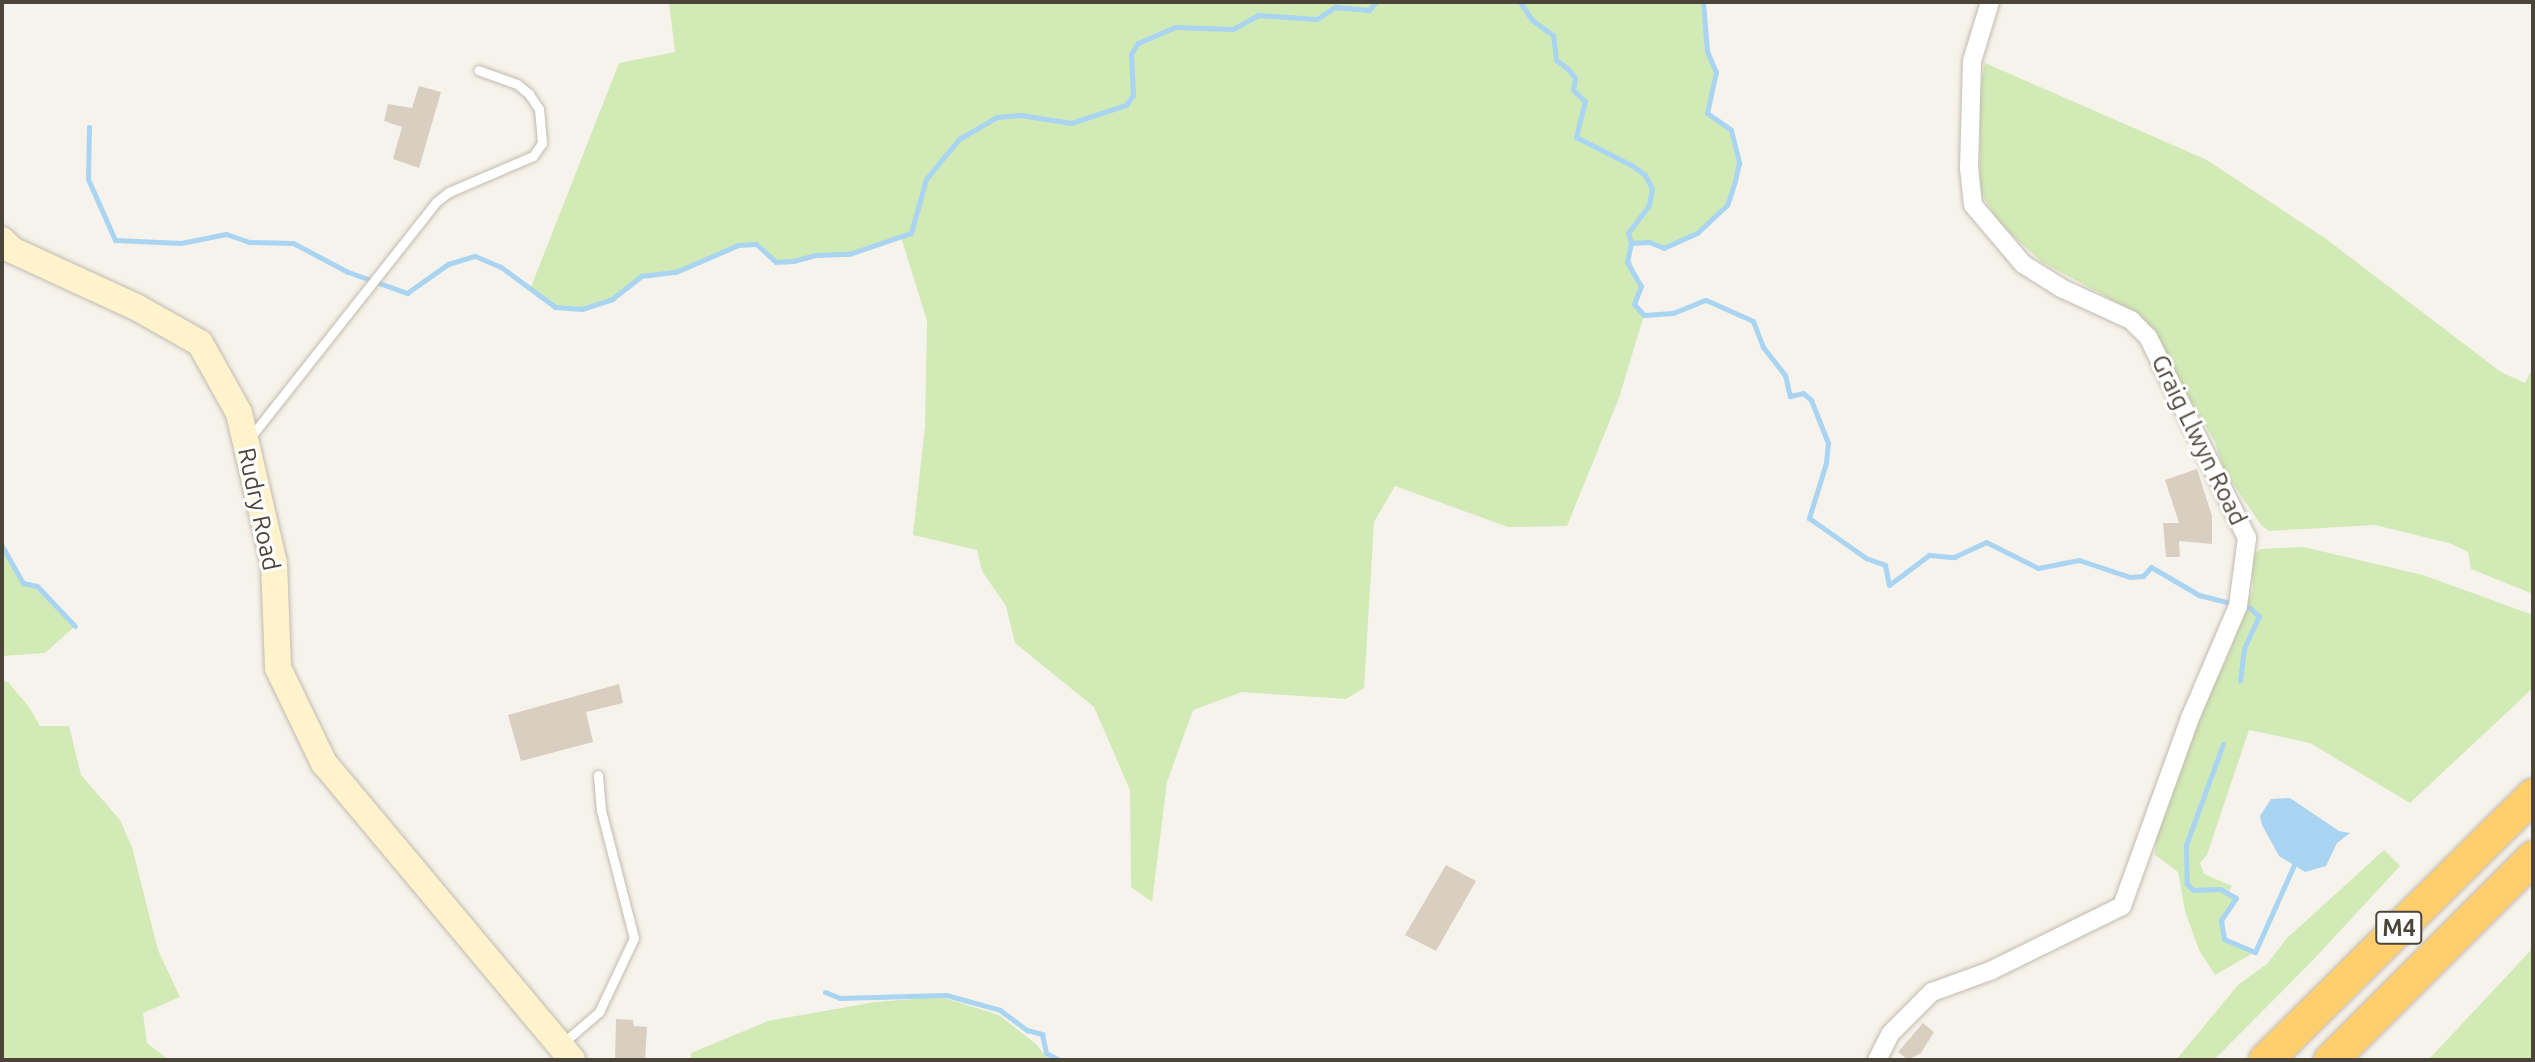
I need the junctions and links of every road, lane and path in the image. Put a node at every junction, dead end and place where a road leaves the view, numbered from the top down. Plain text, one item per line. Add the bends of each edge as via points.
1 (1990, 2) edge
2 (478, 70) dead end
3 (2, 240) edge
4 (245, 443) junction
5 (598, 775) dead end
6 (2533, 795) edge
7 (2533, 857) edge
8 (567, 1052) edge
9 (1877, 1060) edge
10 (2265, 1060) edge
11 (2330, 1060) edge

1 - 9 street, Graig Llwyn Road via 1972,61 1969,169 1973,205 2024,264 2063,289 2131,320 2148,337 2247,538 2238,606 2190,718 2122,906 1990,971 1932,992 1891,1033
2 - 4 lane via 517,83 529,94 539,109 542,143 533,156 436,202
3 - 4 street, Rudry Road via 12,250 200,343 239,412
4 - 8 street, Rudry Road via 274,564 278,668 324,763
5 - 8 lane via 601,810 634,938 600,1012
6 - 10 highway, M4
7 - 11 highway, M4

